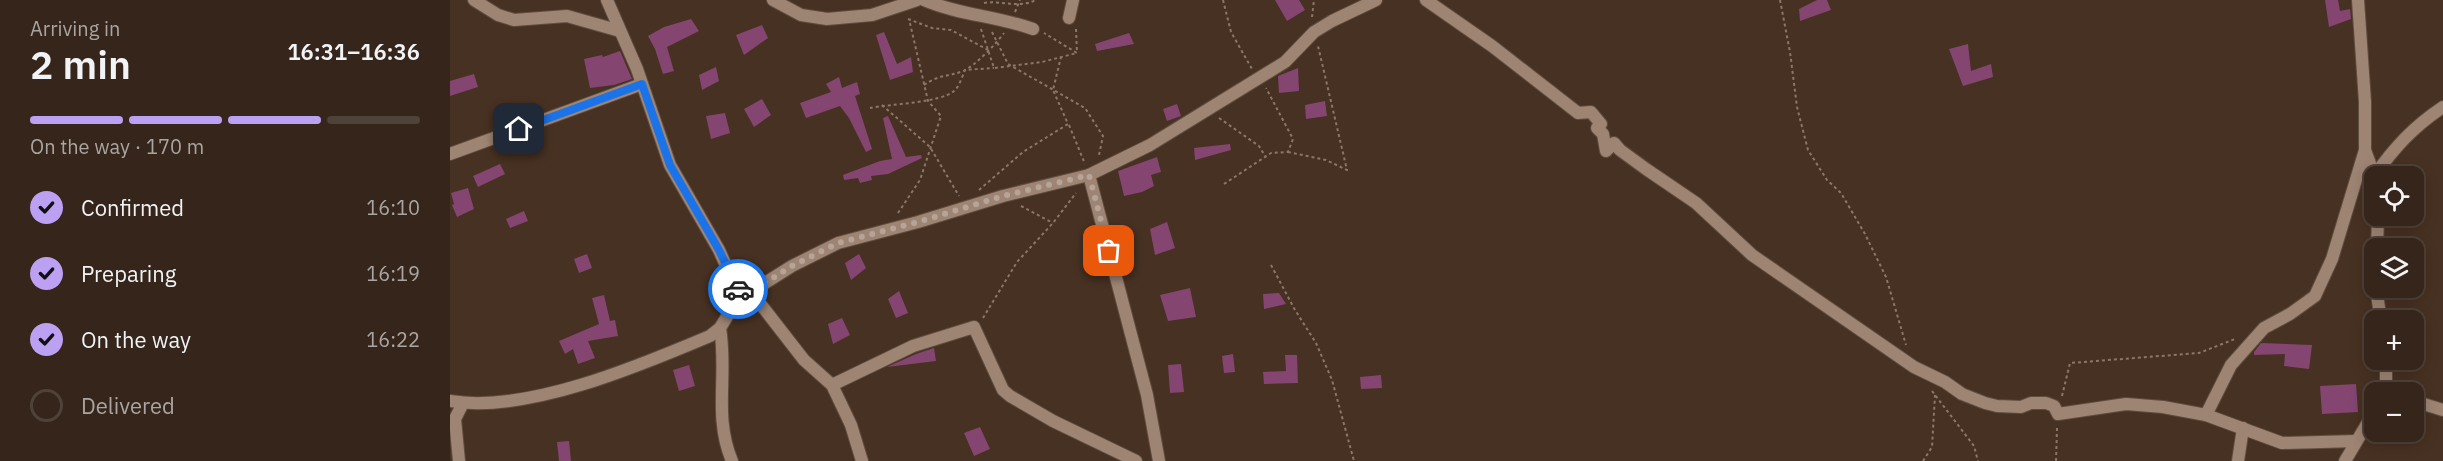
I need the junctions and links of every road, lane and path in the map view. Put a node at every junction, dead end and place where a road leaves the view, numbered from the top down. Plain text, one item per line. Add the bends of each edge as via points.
1 (474, 0) edge
2 (607, 0) edge
3 (773, 0) edge
4 (917, 0) edge
5 (924, 0) edge
6 (1036, 0) edge
7 (1223, 0) edge
8 (1310, 0) edge
9 (1376, 0) edge
10 (1426, 0) edge
11 (1780, 0) edge
12 (2358, 0) edge
13 (1018, 1) edge
14 (1075, 1) edge
15 (1313, 4) dead end
16 (977, 10) junction
17 (888, 11) junction
18 (1069, 18) dead end
19 (909, 19) junction
20 (1012, 21) junction
21 (1033, 29) joint
22 (620, 31) junction
23 (1314, 32) junction
24 (988, 50) junction
25 (1061, 57) junction
26 (1008, 64) junction
27 (993, 68) junction
28 (965, 70) junction
29 (1258, 78) junction
30 (642, 84) junction
31 (924, 85) junction
32 (1053, 90) junction
33 (928, 101) junction
34 (882, 105) junction
35 (2443, 107) edge
36 (870, 108) dead end
37 (1207, 109) junction
38 (1068, 124) junction
39 (930, 147) junction
40 (2365, 150) junction
41 (1288, 152) junction
42 (450, 154) edge
43 (1266, 157) junction
44 (2371, 166) edge
45 (2381, 166) edge
46 (1089, 175) junction
47 (1224, 184) dead end
48 (976, 192) dead end
49 (1003, 196) junction
50 (961, 200) dead end
51 (1053, 223) junction
52 (886, 230) junction
53 (1271, 265) dead end
54 (744, 294) junction
55 (974, 327) junction
56 (720, 328) junction
57 (2242, 337) dead end
58 (1906, 345) dead end
59 (832, 385) junction
60 (450, 401) edge
61 (463, 403) junction
62 (2424, 404) edge
63 (2443, 410) edge
64 (2058, 414) junction
65 (2206, 415) junction
66 (2364, 428) edge
67 (2243, 429) junction
68 (2356, 441) junction
69 (459, 461) edge
70 (732, 461) edge
71 (862, 461) edge
72 (1136, 461) edge
73 (1159, 461) edge
74 (1354, 461) edge
75 (1923, 461) edge
76 (1978, 461) edge
77 (2056, 461) edge
78 (2238, 461) edge
79 (2345, 461) edge

1 - 22 street via 514,20 567,16
2 - 22 street
3 - 17 street via 814,19
4 - 17 street
5 - 16 street via 963,13
6 - 13 path via 1025,5
7 - 29 path via 1231,32
8 - 15 path
9 - 23 street
10 - 64 street via 1578,113 1591,112 1601,124 1597,128 1603,134 1606,151 1614,143 1696,203 1752,255 1914,368 1985,403 2021,407 2046,403 2054,406
11 - 58 path via 1808,150 1865,234 1886,277
12 - 40 street
13 - 16 path via 991,1
13 - 20 path
14 - 18 street
16 - 20 street
16 - 24 path
17 - 19 path
19 - 24 path via 951,30
19 - 31 path
20 - 21 street
20 - 24 path via 997,44
21 - 25 path via 1077,53
22 - 30 street
23 - 29 street via 1285,62
23 - 41 path via 1347,170 1326,160
24 - 27 path
24 - 28 path
25 - 26 path
25 - 32 path
26 - 27 path
26 - 32 path
27 - 28 path
28 - 31 path via 935,77
28 - 33 path via 956,90
29 - 37 street
29 - 41 path via 1293,139
30 - 42 street
30 - 54 street via 670,165 736,288
31 - 33 path
32 - 38 path
32 - 46 path via 1085,108 1103,136 1099,157
33 - 34 path
33 - 39 path via 941,116
34 - 36 path
34 - 39 path
35 - 45 street via 2394,148
37 - 43 path via 1259,146
37 - 46 street via 1150,145
38 - 46 path
38 - 48 path via 1023,152
39 - 50 path
39 - 52 path via 920,180
40 - 44 street
40 - 65 street via 2332,259 2315,296 2264,328 2231,365
41 - 43 path
43 - 47 path
46 - 49 street
46 - 51 path
46 - 73 street via 1147,395
49 - 51 path
49 - 52 street
51 - 55 path via 1017,262
52 - 54 street via 838,243
53 - 74 path via 1328,371
54 - 56 street
54 - 59 street via 762,306 804,360
55 - 59 street via 913,346
55 - 72 street via 1003,390 1010,396
56 - 61 street via 694,343 579,386 511,401
56 - 70 street via 724,350 721,422 724,444
57 - 64 path via 2199,353 2070,363
59 - 71 street
60 - 61 street
61 - 69 street via 455,419
62 - 63 street
64 - 65 street via 2126,404
64 - 77 path
65 - 67 street
66 - 68 street
67 - 68 street via 2282,443
67 - 78 street
68 - 79 street
75 - 76 path via 1932,447 1935,395 1974,446

